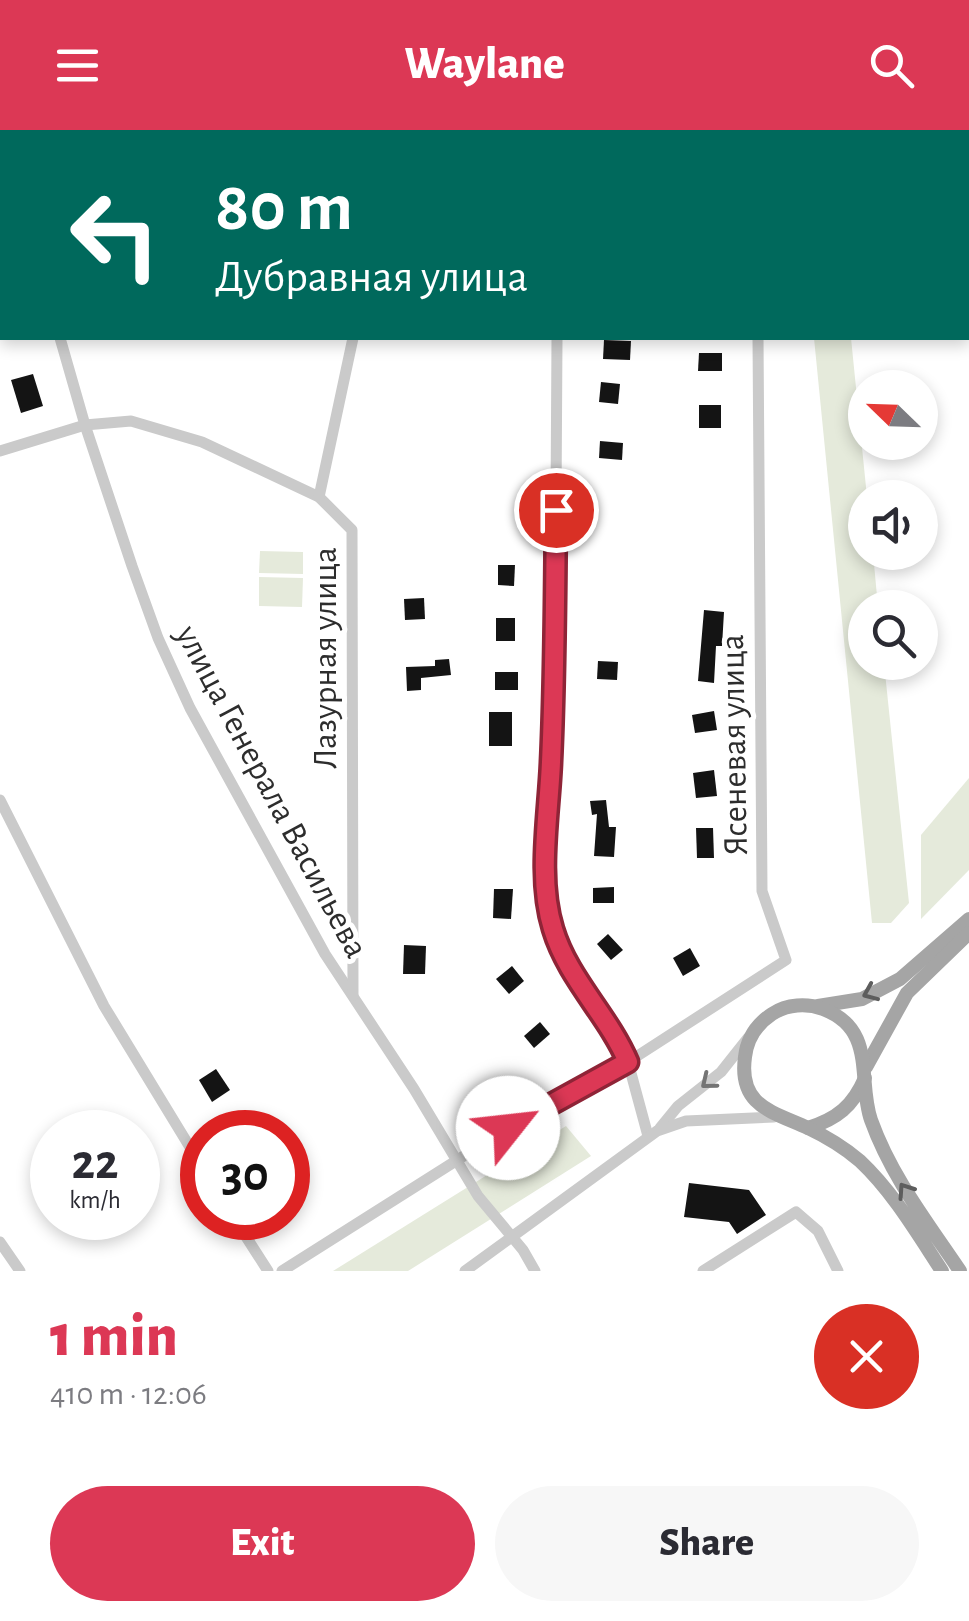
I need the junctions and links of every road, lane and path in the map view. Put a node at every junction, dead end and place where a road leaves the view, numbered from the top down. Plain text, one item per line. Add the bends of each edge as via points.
1 (61, 340) edge
2 (352, 340) edge
3 (556, 340) edge
4 (758, 340) edge
5 (85, 426) junction
6 (0, 451) edge
7 (319, 497) junction
8 (0, 800) edge
9 (969, 919) edge
10 (969, 933) edge
11 (353, 995) junction
12 (818, 1006) junction
13 (755, 1029) junction
14 (628, 1062) junction
15 (866, 1071) junction
16 (774, 1116) junction
17 (808, 1128) junction
18 (180, 1131) edge
19 (653, 1134) junction
20 (458, 1162) junction
21 (509, 1237) junction
22 (248, 1240) edge
23 (0, 1242) edge
24 (20, 1271) edge
25 (268, 1271) edge
26 (282, 1271) edge
27 (465, 1271) edge
28 (536, 1271) edge
29 (703, 1271) edge
30 (838, 1271) edge
31 (942, 1271) edge
32 (960, 1271) edge

1 - 5 street, улица Генерала Васильева
2 - 7 street, Лазурная улица
3 - 14 street via 546,882 552,928
4 - 14 street, Ясеневая улица via 762,891 786,960
5 - 6 street
5 - 7 street via 130,421 202,442
5 - 11 street, улица Генерала Васильева via 158,638 190,708
7 - 11 street, Лазурная улица via 352,530
8 - 18 street via 104,1006
9 -> 12 main road via 900,979 862,999
10 - 15 main road via 908,993
11 - 20 street, улица Генерала Васильева
12 - 13 main road via 782,1008
12 - 15 main road via 856,1036
13 - 16 main road via 743,1070 750,1094
13 -> 19 street via 721,1072
14 - 19 street
14 - 20 street
15 - 17 main road via 847,1109
32 -> 15 main road via 891,1170 869,1116
16 - 17 main road
16 - 19 street via 686,1121
17 - 31 main road via 881,1182
19 - 21 street
20 - 21 street, улица Генерала Васильева
20 - 26 street
21 - 27 street
21 - 28 street, улица Генерала Васильева
22 - 25 street
23 - 24 street
29 - 30 street via 796,1212 818,1231

